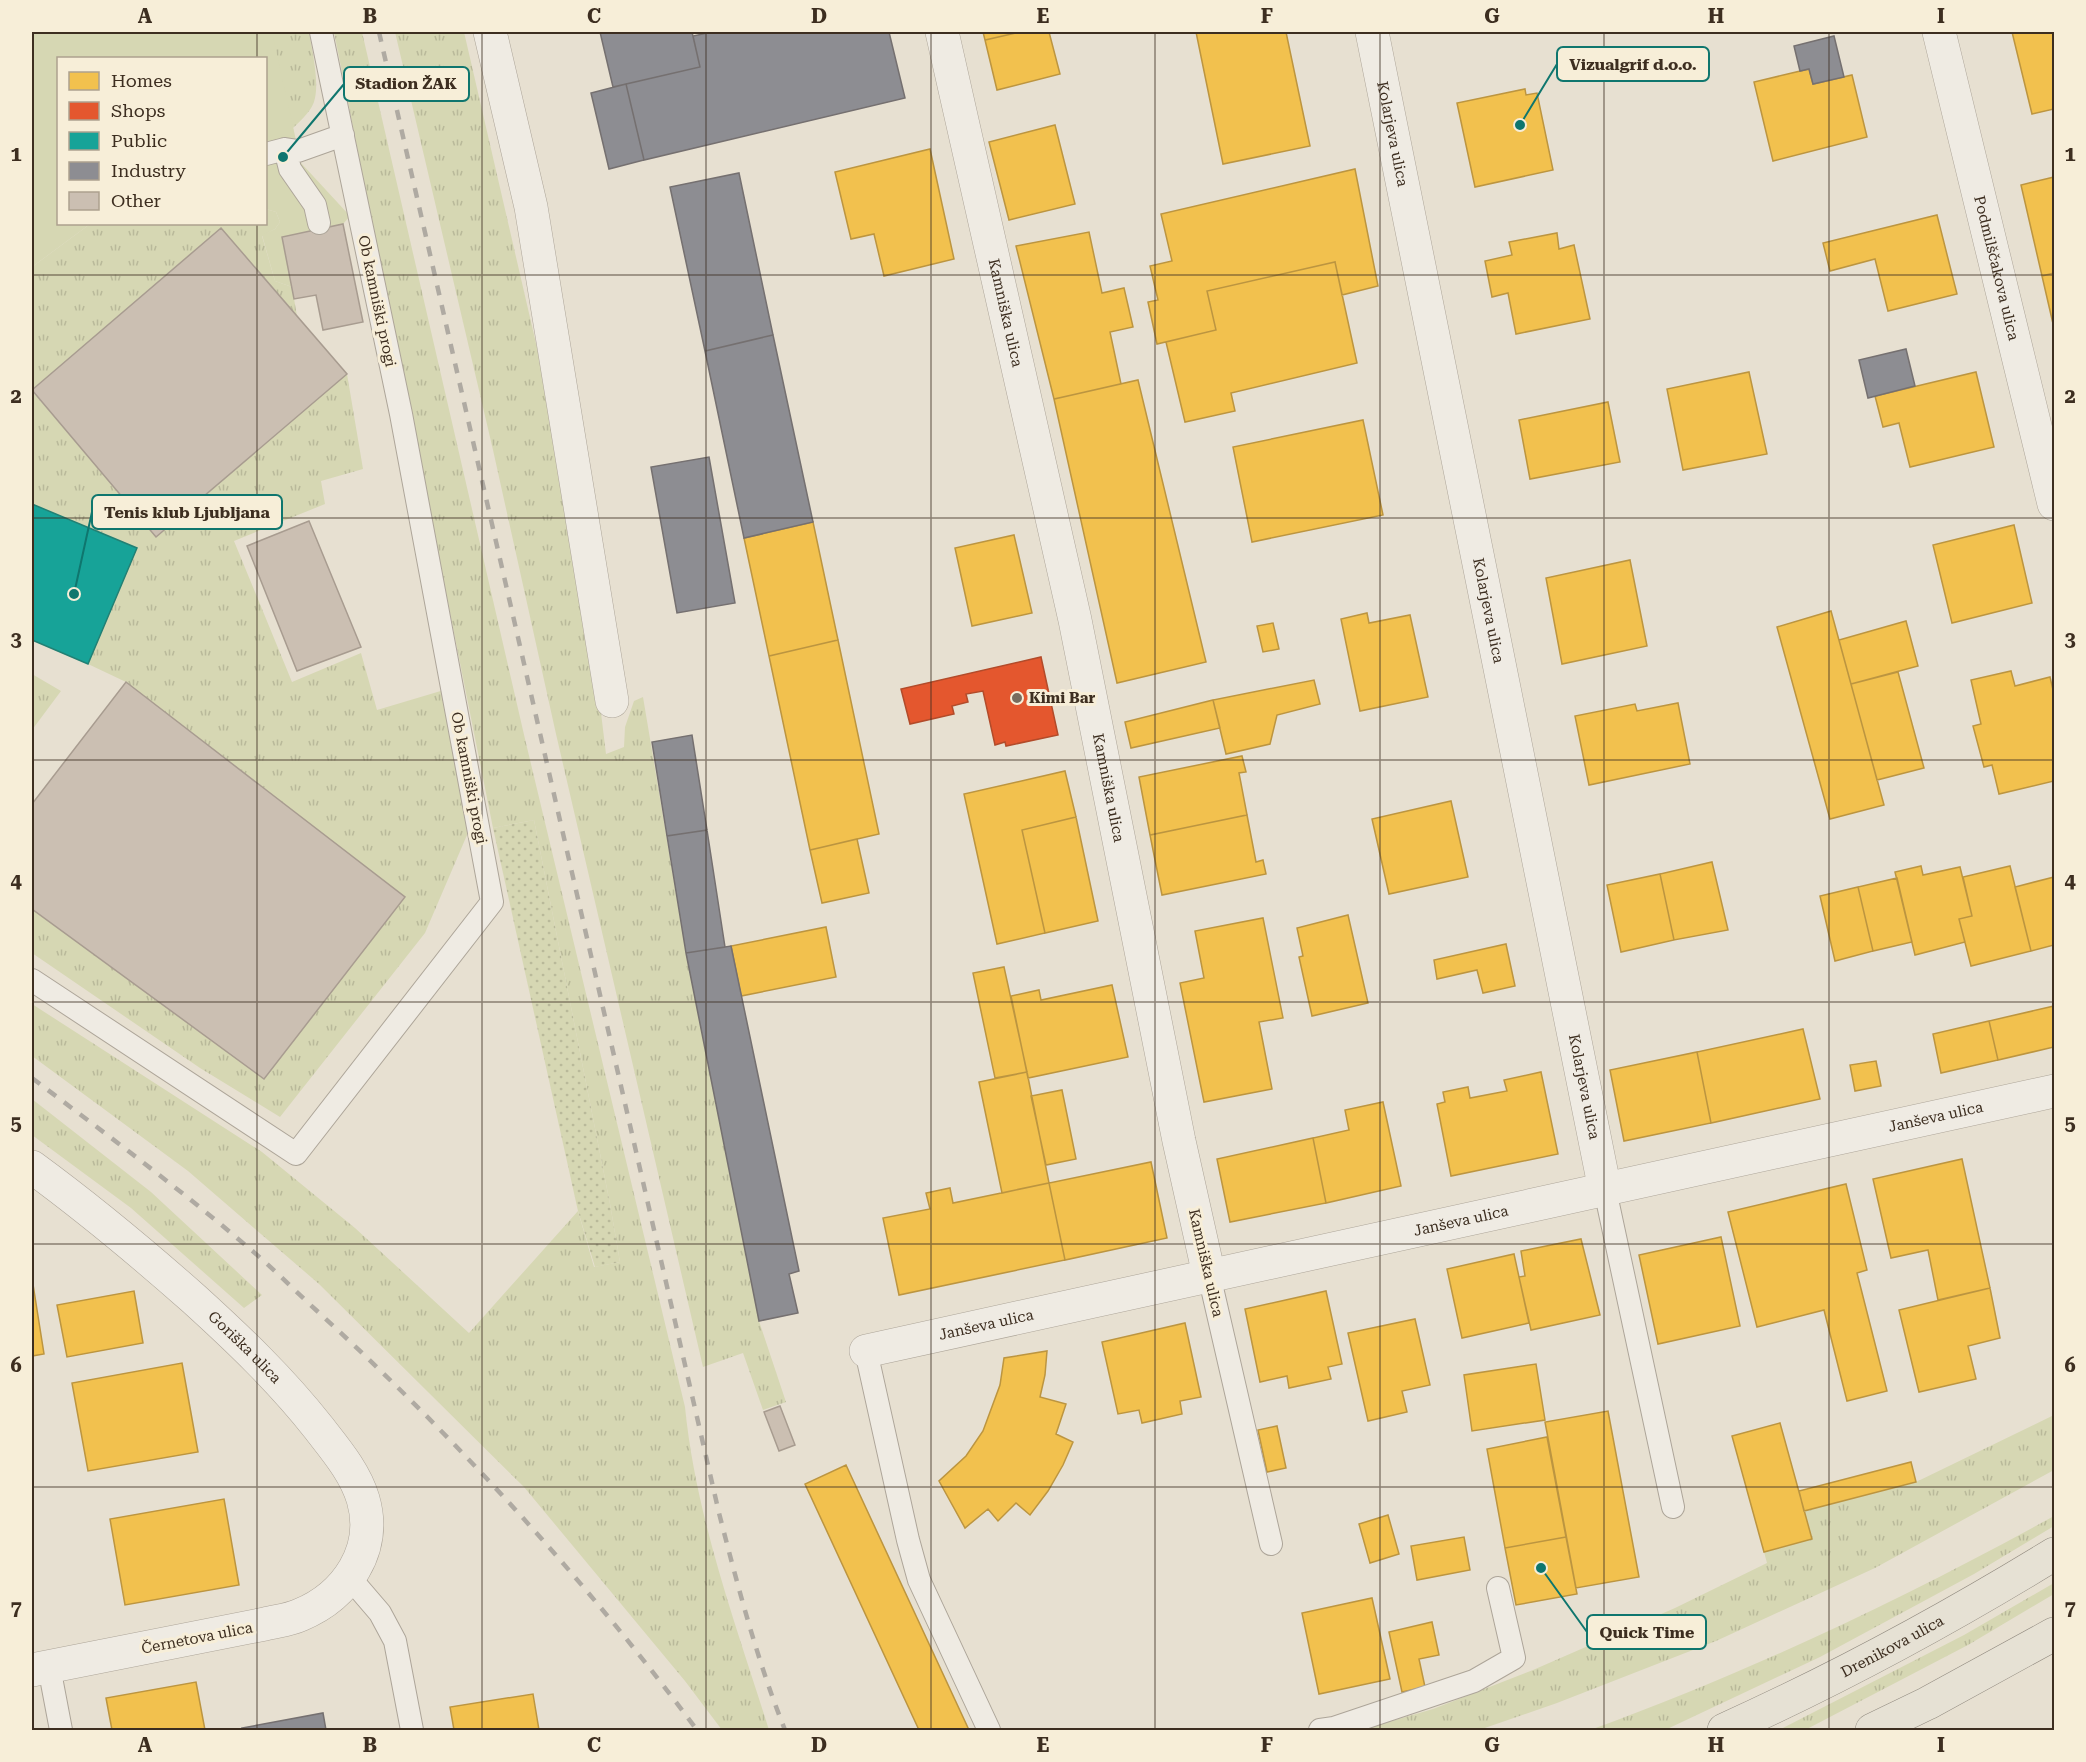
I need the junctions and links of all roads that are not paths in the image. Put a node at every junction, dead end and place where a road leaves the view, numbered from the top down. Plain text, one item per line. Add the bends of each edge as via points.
1 (321, 32) edge
2 (490, 32) edge
3 (942, 32) edge
4 (1372, 32) edge
5 (1939, 32) edge
6 (343, 135) junction
7 (275, 151) edge
8 (319, 223) dead end
9 (2055, 504) edge
10 (612, 701) dead end
11 (32, 981) edge
12 (2055, 1091) edge
13 (32, 1167) edge
14 (1605, 1190) junction
15 (1209, 1275) junction
16 (866, 1351) joint
17 (1673, 1507) dead end
18 (1271, 1544) dead end
19 (2055, 1554) edge
20 (350, 1578) junction
21 (1497, 1588) dead end
22 (2055, 1634) edge
23 (40, 1669) edge
24 (61, 1731) edge
25 (412, 1731) edge
26 (989, 1731) edge
27 (1320, 1731) edge
28 (1724, 1731) edge
29 (1872, 1731) edge

1 - 6 lane, Ob kamniški progi
2 - 10 street via 531,207
3 - 15 street, Kamniška ulica via 1075,620
4 - 14 street, Kolarjeva ulica
5 - 9 street, Podmilščakova ulica
6 - 7 lane via 298,151
6 - 11 lane, Ob kamniški progi via 401,414 492,902 296,1154
7 - 8 lane via 315,205
12 - 14 street, Janševa ulica
13 - 20 street, Goriška ulica via 137,1250 227,1329 275,1377 337,1451 357,1480 368,1523 362,1556
14 - 15 street, Janševa ulica
14 - 17 lane
15 - 16 street, Janševa ulica
15 - 18 lane, Kamniška ulica
16 - 26 lane via 919,1580
19 - 28 main road, Drenikova ulica via 1901,1642
20 - 23 street, Černetova ulica via 327,1601 290,1619
20 - 25 lane via 380,1614 395,1641
21 - 27 lane via 1514,1658 1474,1682
22 - 29 main road
23 - 24 lane

